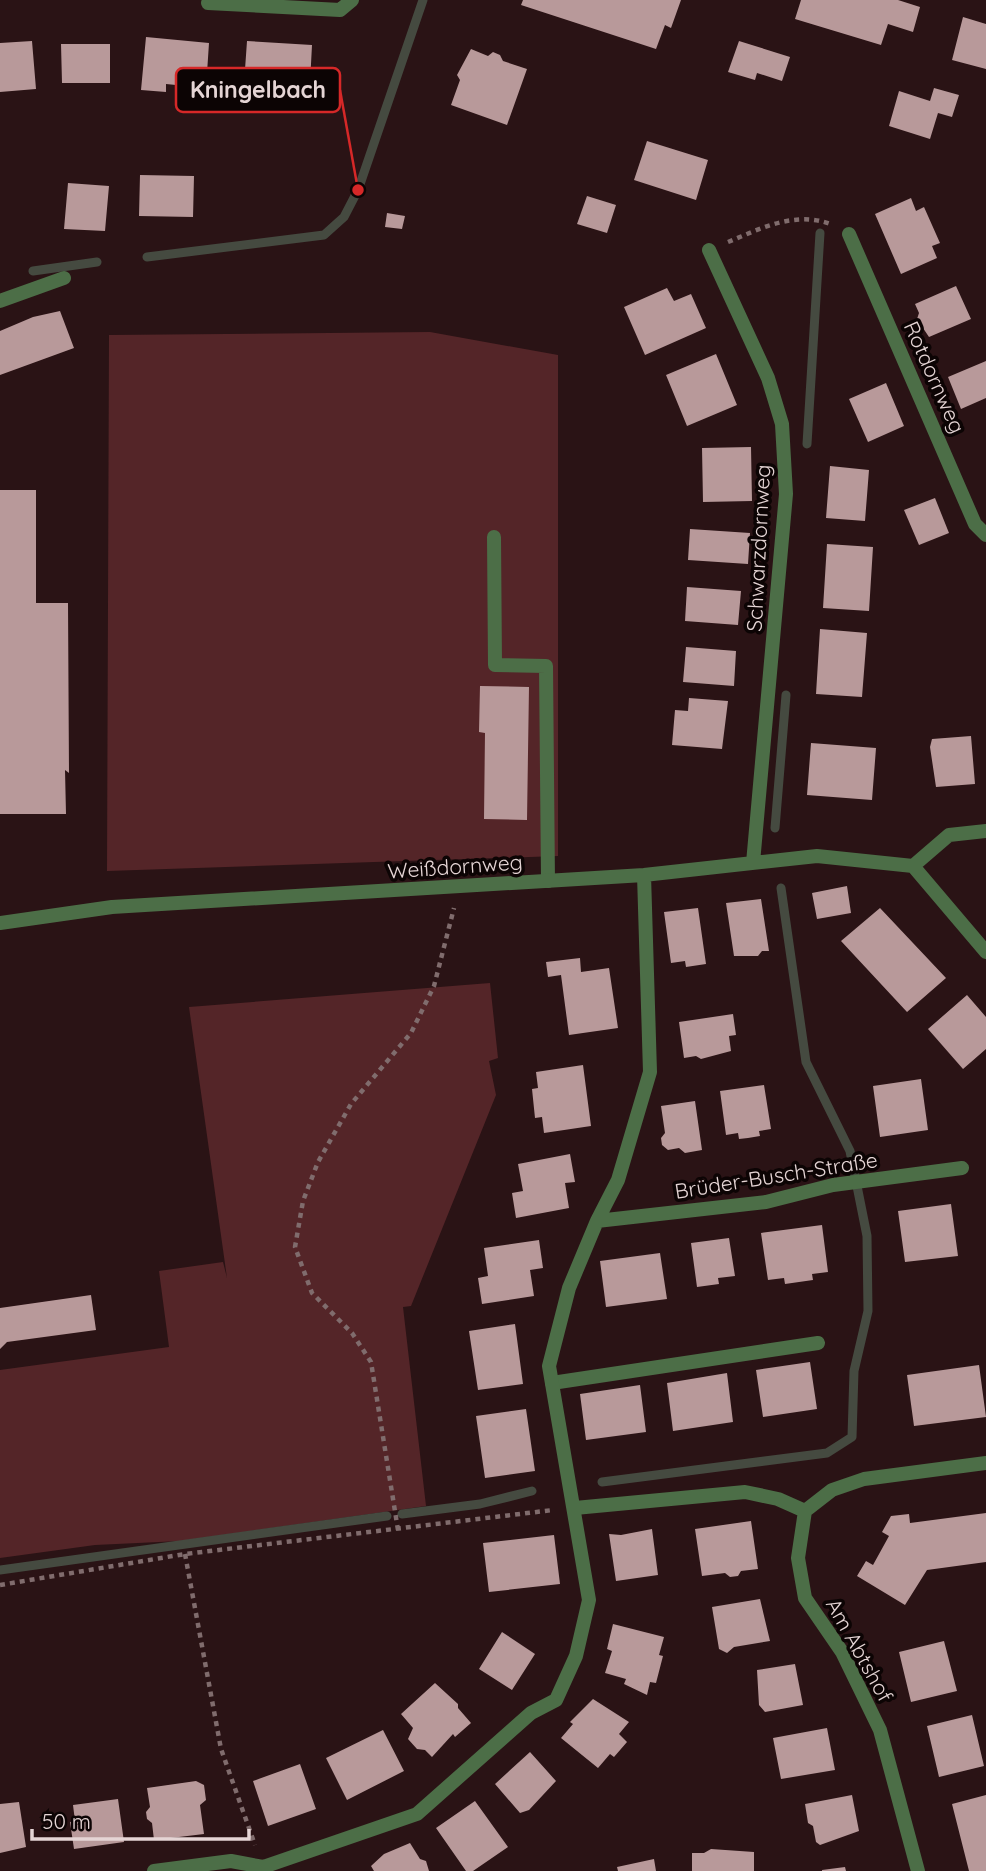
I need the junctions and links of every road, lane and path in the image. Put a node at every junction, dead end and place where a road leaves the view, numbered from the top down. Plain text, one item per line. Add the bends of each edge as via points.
1 (352, 0) edge
2 (208, 3) dead end
3 (849, 234) joint
4 (709, 250) joint
5 (64, 278) dead end
6 (0, 301) edge
7 (986, 535) edge
8 (494, 537) dead end
9 (986, 831) edge
10 (753, 863) junction
11 (913, 866) junction
12 (644, 875) junction
13 (548, 881) junction
14 (453, 888) junction
15 (0, 923) edge
16 (986, 952) edge
17 (962, 1168) dead end
18 (597, 1221) junction
19 (818, 1343) dead end
20 (552, 1383) junction
21 (986, 1464) edge
22 (575, 1508) junction
23 (805, 1511) junction
24 (398, 1530) junction
25 (185, 1554) junction
26 (0, 1585) edge
27 (263, 1867) junction
28 (154, 1871) edge
29 (918, 1871) edge

1 - 2 street via 340,10
3 - 4 path via 830,224 798,219 776,222
3 - 7 street, Rotdornweg via 975,524
4 - 10 street, Schwarzdornweg via 768,378 782,424 786,494
5 - 6 street
8 - 13 street via 495,665 546,666
9 - 11 street via 949,835
10 - 11 street, Weißdornweg via 817,856
10 - 12 street, Weißdornweg
11 - 16 street
12 - 13 street, Weißdornweg
12 - 18 street via 650,1072 618,1180
13 - 14 street, Weißdornweg
14 - 15 street, Weißdornweg via 112,907
14 - 24 path via 454,915 434,986 411,1033 351,1104 318,1162 303,1201 295,1247 312,1293 352,1333 371,1362
17 - 18 street, Brüder-Busch-Straße via 833,1185 766,1202
18 - 20 street via 569,1288 549,1366
19 - 20 street
20 - 22 street
21 - 23 street via 864,1479 832,1490
22 - 23 street via 745,1492
22 - 24 path
22 - 27 street via 589,1600 576,1656 556,1700 531,1713 417,1814
23 - 29 street, Am Abtshof via 798,1558 806,1598 842,1652 880,1730
24 - 25 path
25 - 26 path
25 - 27 path via 221,1749
27 - 28 street via 231,1861

